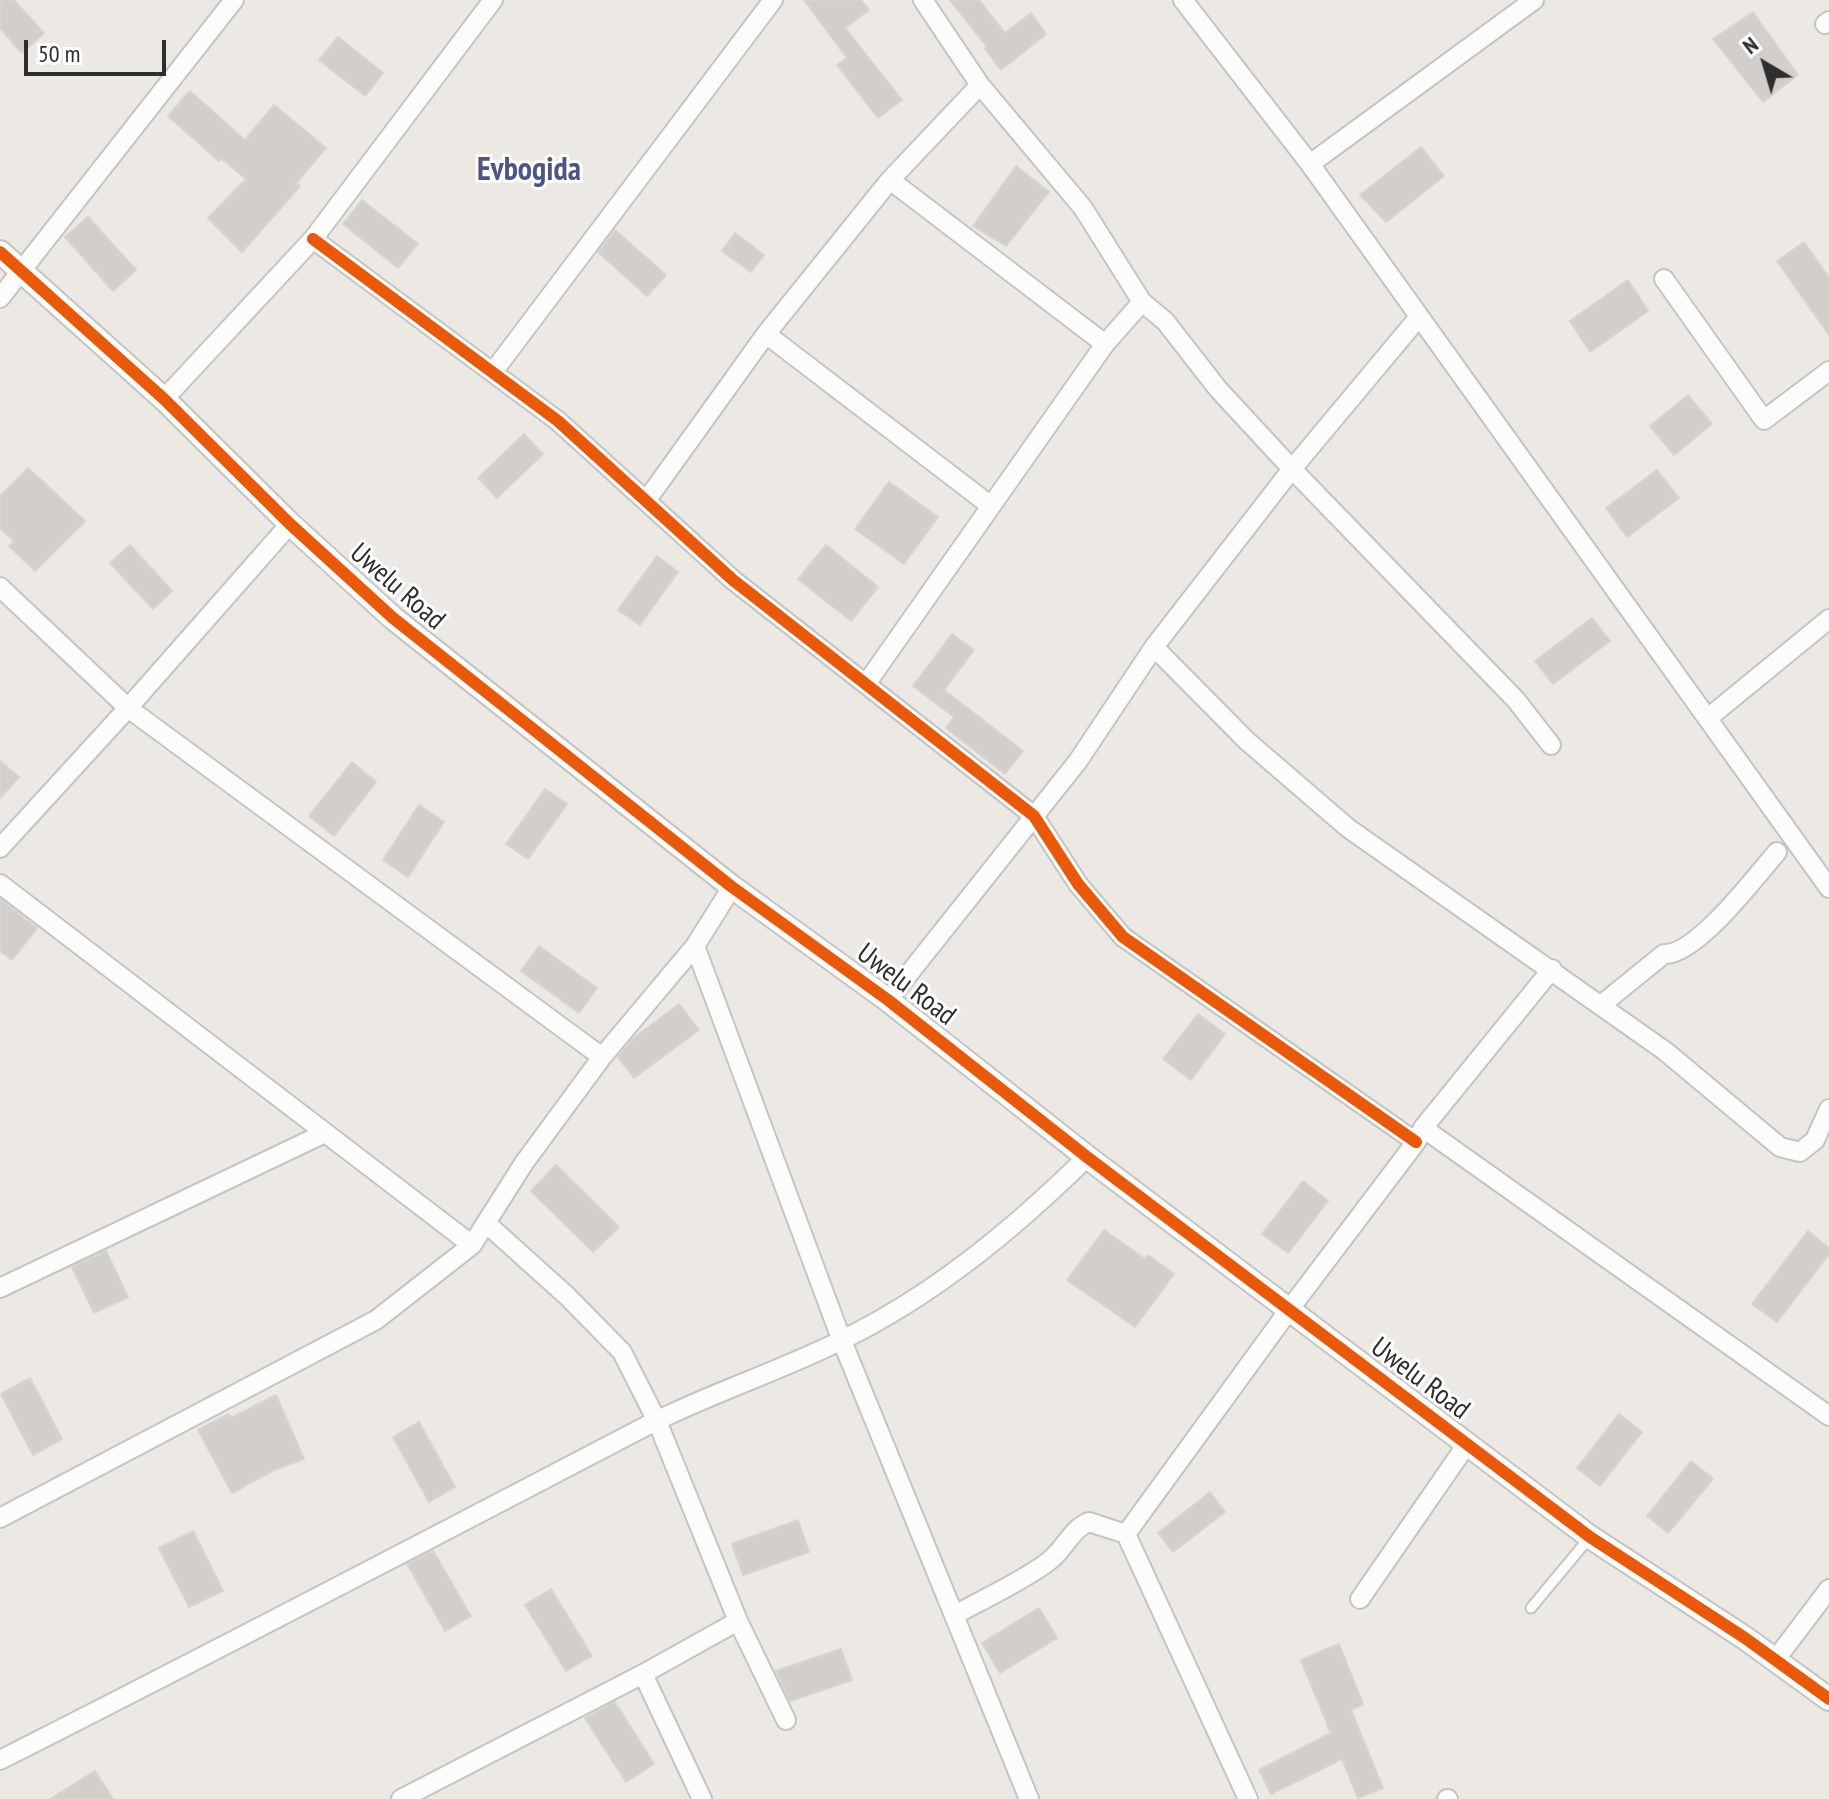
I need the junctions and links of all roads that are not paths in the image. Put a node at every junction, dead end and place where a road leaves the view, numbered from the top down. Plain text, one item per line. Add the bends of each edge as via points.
1 (234, 0) edge
2 (493, 0) edge
3 (773, 0) edge
4 (923, 0) edge
5 (1534, 0) edge
6 (1187, 1) edge
7 (980, 85) junction
8 (1310, 164) junction
9 (890, 180) junction
10 (313, 239) junction
11 (0, 252) edge
12 (21, 274) junction
13 (1664, 279) dead end
14 (0, 298) edge
15 (1142, 302) junction
16 (1418, 318) junction
17 (766, 334) junction
18 (1105, 344) junction
19 (1829, 371) edge
20 (493, 372) junction
21 (164, 399) junction
22 (1292, 469) junction
23 (646, 501) junction
24 (991, 506) junction
25 (290, 524) junction
26 (0, 587) edge
27 (1829, 619) edge
28 (1154, 647) junction
29 (866, 684) junction
30 (128, 708) junction
31 (1708, 718) junction
32 (1551, 745) dead end
33 (1034, 816) junction
34 (0, 848) edge
35 (1777, 852) dead end
36 (0, 884) edge
37 (732, 887) junction
38 (1829, 888) edge
39 (695, 946) junction
40 (1552, 969) junction
41 (888, 1000) junction
42 (1601, 1005) junction
43 (602, 1057) junction
44 (1829, 1109) edge
45 (325, 1133) junction
46 (1419, 1135) junction
47 (1087, 1157) junction
48 (487, 1224) junction
49 (472, 1245) junction
50 (0, 1288) edge
51 (1289, 1310) junction
52 (842, 1341) junction
53 (1829, 1416) edge
54 (657, 1421) junction
55 (1467, 1444) junction
56 (0, 1518) edge
57 (1126, 1534) junction
58 (1590, 1537) junction
59 (1829, 1589) edge
60 (1360, 1599) dead end
61 (1531, 1608) dead end
62 (955, 1615) junction
63 (738, 1621) junction
64 (1776, 1659) junction
65 (643, 1674) junction
66 (1829, 1699) edge
67 (786, 1720) dead end
68 (0, 1760) edge
69 (401, 1799) edge
70 (702, 1799) edge
71 (1029, 1799) edge
72 (1248, 1799) edge

1 - 12 street
2 - 10 street
3 - 20 street
4 - 7 street
5 - 8 street
6 - 8 street
7 - 9 street
7 - 15 street via 1083,208
8 - 16 street
9 - 17 street
9 - 18 street
10 - 20 street
10 - 21 street
11 - 12 street, Uwelu Road
12 - 14 street
12 - 21 street, Uwelu Road
13 - 19 street via 1764,420
15 - 18 street
15 - 22 street via 1165,321 1218,389
16 - 22 street
16 - 31 street
17 - 23 street
17 - 24 street
18 - 24 street
20 - 23 street via 558,421
21 - 25 street, Uwelu Road
22 - 28 street
22 - 32 street via 1516,700
23 - 29 street via 733,580
24 - 29 street
25 - 30 street
25 - 37 street, Uwelu Road via 393,618
26 - 30 street
27 - 31 street
28 - 33 street via 1078,761
28 - 40 street via 1247,741 1348,828
29 - 33 street
30 - 34 street
30 - 43 street
31 - 38 street
33 - 41 street
33 - 46 street via 1078,884 1123,937
35 - 42 street via 1686,948 1664,954
36 - 45 street
37 - 39 street
37 - 41 street, Uwelu Road
39 - 43 street
39 - 52 street
40 - 42 street
40 - 46 street
41 - 47 street, Uwelu Road
42 - 44 street via 1780,1147 1800,1152 1815,1140
43 - 48 street via 524,1163
45 - 49 street
45 - 50 street
46 - 51 street
46 - 53 street
47 - 51 street, Uwelu Road
47 - 52 street via 1035,1208 914,1301
48 - 49 street
48 - 54 street via 622,1352
49 - 56 street via 376,1320
51 - 55 street, Uwelu Road
51 - 57 street
52 - 54 street
52 - 62 street
54 - 63 street
54 - 68 street
55 - 58 street, Uwelu Road
55 - 60 street
57 - 62 street via 1089,1522 1078,1527 1050,1561
57 - 72 street
58 - 61 lane
58 - 64 street, Uwelu Road
59 - 64 street
62 - 71 street
63 - 65 street
63 - 67 street
64 - 66 street, Uwelu Road
65 - 69 street
65 - 70 street

